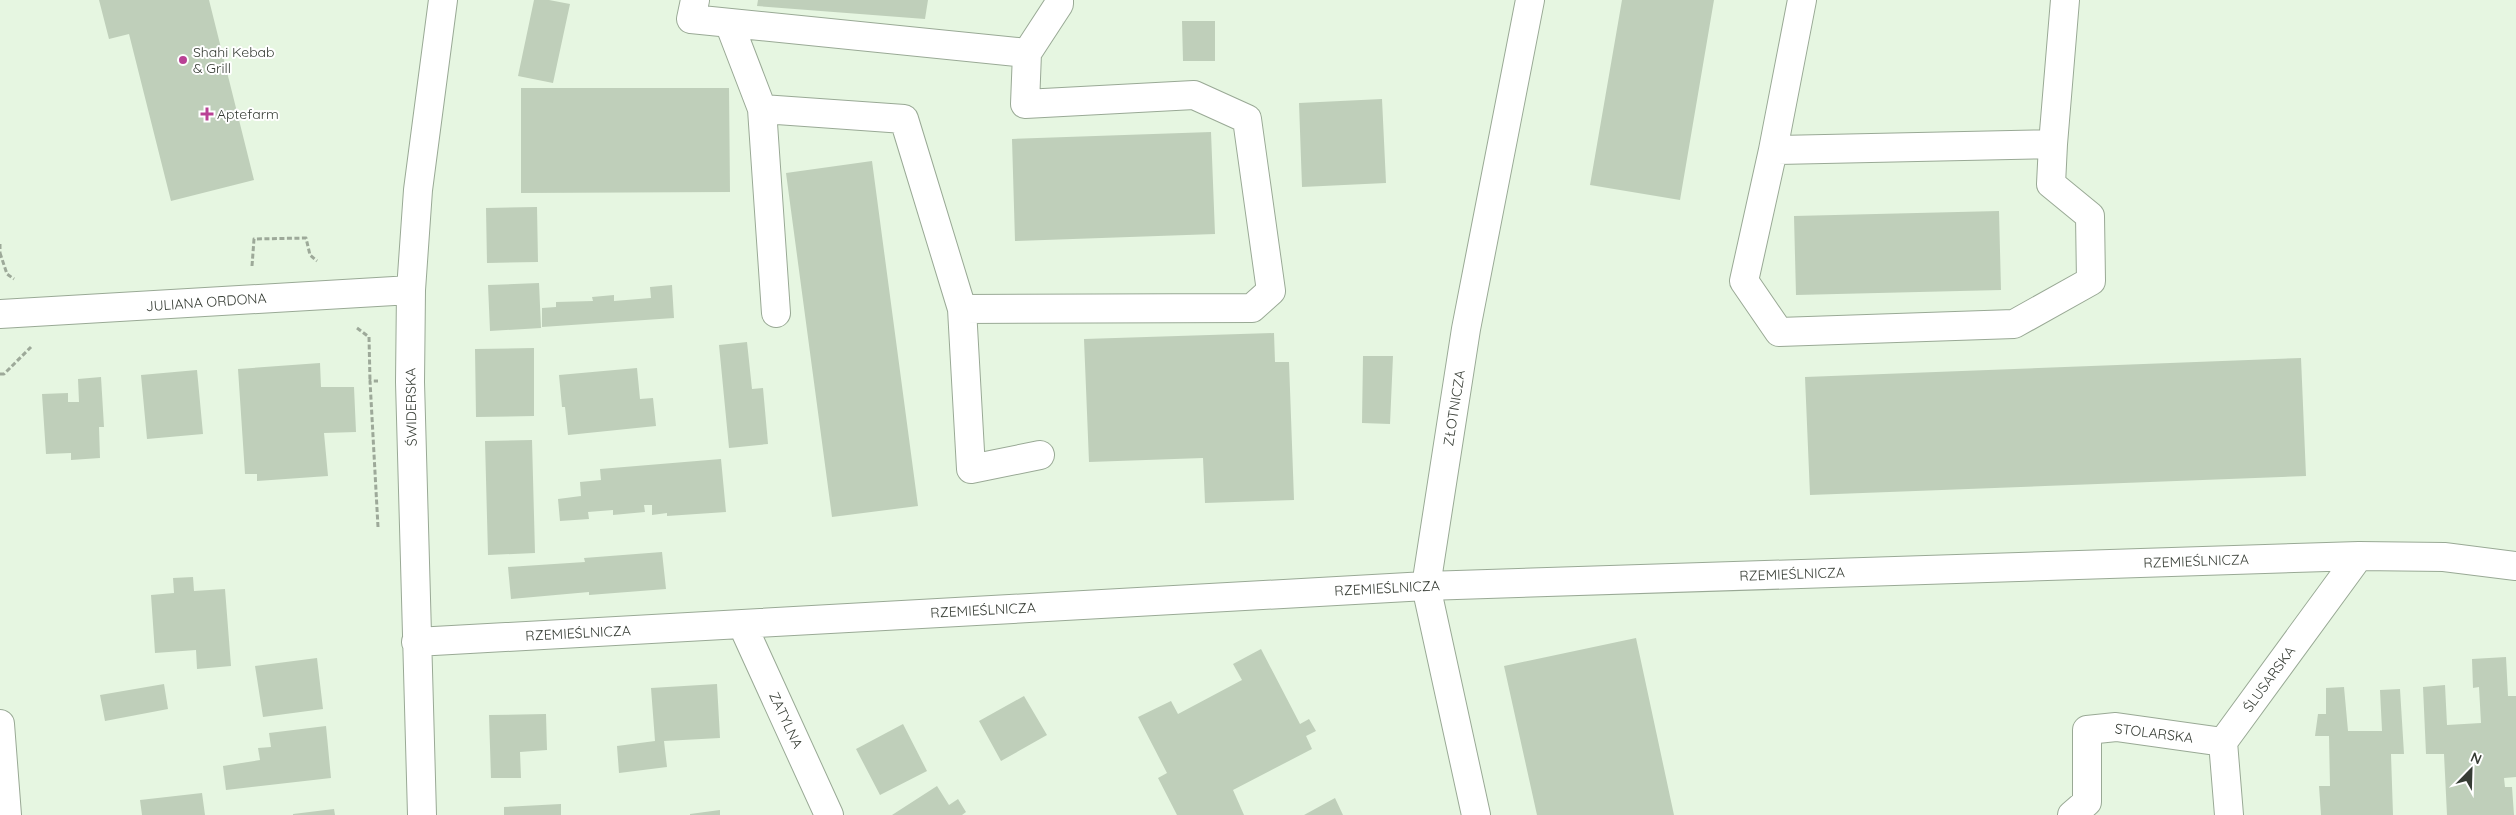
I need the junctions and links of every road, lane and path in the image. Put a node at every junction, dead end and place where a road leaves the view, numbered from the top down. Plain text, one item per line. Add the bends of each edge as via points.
1 (443, 0) edge
2 (695, 0) edge
3 (1059, 0) edge
4 (1530, 0) edge
5 (1802, 0) edge
6 (2065, 0) edge
7 (729, 23) junction
8 (1026, 53) junction
9 (762, 109) junction
10 (2053, 144) junction
11 (1773, 150) junction
12 (0, 244) edge
13 (0, 253) edge
14 (15, 279) dead end
15 (411, 290) junction
16 (962, 309) junction
17 (776, 313) dead end
18 (0, 314) edge
19 (37, 341) dead end
20 (0, 374) edge
21 (1040, 455) dead end
22 (2359, 556) junction
23 (2516, 566) edge
24 (1426, 586) junction
25 (742, 624) junction
26 (416, 642) junction
27 (0, 724) edge
28 (2223, 742) junction
29 (7, 815) edge
30 (422, 815) edge
31 (829, 815) edge
32 (1476, 815) edge
33 (2072, 815) edge
34 (2229, 815) edge

1 - 15 street, ŚWIDERSKA via 418,190
2 - 7 street via 691,19
3 - 8 street
4 - 24 street, ZŁOTNICZA via 1466,329
5 - 11 street
6 - 10 street
7 - 8 street
7 - 9 street
8 - 16 street via 1025,104 1194,95 1247,119 1271,290 1252,308
9 - 16 street via 904,119
9 - 17 street
10 - 11 street
10 - 11 street via 2050,184 2090,216 2091,281 2014,324 1779,332 1744,281
12 - 13 path
13 - 14 path via 7,274
15 - 18 street, JULIANA ORDONA
15 - 26 street, ŚWIDERSKA
16 - 21 street via 971,468
19 - 20 path via 4,374
22 - 23 street, RZEMIEŚLNICZA via 2444,557
22 - 24 street, RZEMIEŚLNICZA
22 - 28 street, ŚLUSARSKA
24 - 25 street, RZEMIEŚLNICZA
24 - 32 street, ZŁOTNICZA
25 - 26 street, RZEMIEŚLNICZA
25 - 31 street, ZATYLNA
26 - 30 street, ŚWIDERSKA
27 - 29 street
28 - 33 street, STOLARSKA via 2116,727 2087,730 2087,802
28 - 34 street

